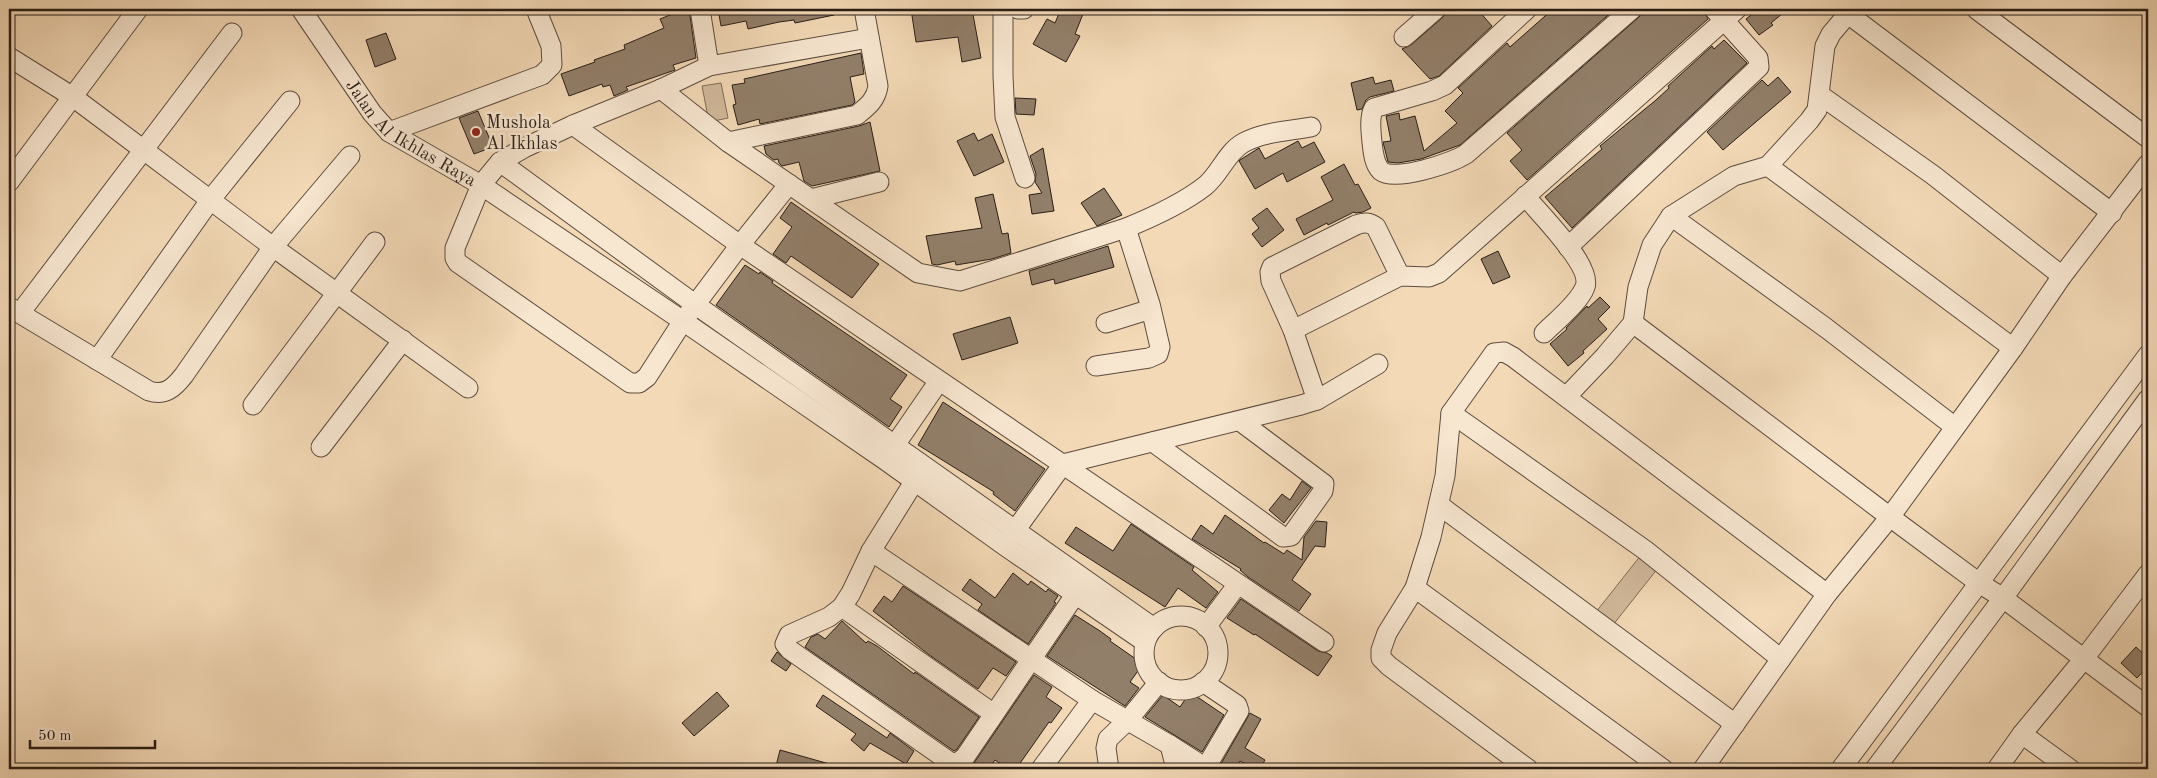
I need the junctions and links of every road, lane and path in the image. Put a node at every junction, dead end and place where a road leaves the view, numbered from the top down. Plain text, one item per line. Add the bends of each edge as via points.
1 (138, 9) edge
2 (301, 9) edge
3 (536, 9) edge
4 (700, 9) edge
5 (864, 9) edge
6 (1002, 9) edge
7 (1018, 9) edge
8 (1024, 9) edge
9 (1436, 9) edge
10 (1527, 9) edge
11 (1632, 9) edge
12 (1976, 9) edge
13 (1850, 11) edge
14 (1725, 13) edge
15 (232, 33) dead end
16 (1404, 37) dead end
17 (869, 38) junction
18 (9, 57) edge
19 (709, 66) junction
20 (661, 89) junction
21 (1820, 95) junction
22 (74, 97) junction
23 (290, 100) dead end
24 (573, 124) junction
25 (1311, 127) dead end
26 (389, 132) junction
27 (2148, 138) edge
28 (728, 142) junction
29 (142, 149) junction
30 (350, 156) dead end
31 (500, 162) junction
32 (2148, 164) edge
33 (1768, 166) junction
34 (11, 174) edge
35 (1025, 178) dead end
36 (879, 182) dead end
37 (789, 184) junction
38 (481, 185) junction
39 (1525, 196) junction
40 (211, 199) junction
41 (811, 199) junction
42 (2112, 213) junction
43 (1671, 216) junction
44 (1126, 228) junction
45 (375, 242) dead end
46 (740, 245) junction
47 (273, 247) junction
48 (1568, 247) junction
49 (1400, 276) junction
50 (2062, 276) junction
51 (338, 292) junction
52 (696, 305) junction
53 (1151, 309) junction
54 (14, 310) edge
55 (683, 321) junction
56 (1106, 323) dead end
57 (1633, 323) junction
58 (1292, 330) junction
59 (1544, 334) dead end
60 (403, 340) junction
61 (2013, 348) junction
62 (2148, 355) edge
63 (97, 360) junction
64 (1378, 364) dead end
65 (1096, 366) dead end
66 (939, 381) junction
67 (468, 388) dead end
68 (1567, 396) junction
69 (2148, 399) edge
70 (1317, 400) junction
71 (253, 405) dead end
72 (1451, 412) junction
73 (1240, 422) junction
74 (1955, 426) junction
75 (1153, 442) junction
76 (321, 447) dead end
77 (890, 453) junction
78 (1063, 464) junction
79 (914, 482) junction
80 (1439, 505) junction
81 (1890, 517) junction
82 (1015, 529) junction
83 (1005, 546) junction
84 (871, 551) junction
85 (2148, 574) edge
86 (1979, 583) junction
87 (1238, 584) junction
88 (1415, 588) junction
89 (1075, 594) junction
90 (1826, 594) junction
91 (2003, 598) junction
92 (842, 607) junction
93 (1206, 627) junction
94 (1149, 635) junction
95 (1324, 642) dead end
96 (1032, 658) junction
97 (1781, 658) junction
98 (2083, 660) junction
99 (1159, 682) junction
100 (1202, 682) junction
101 (1092, 700) junction
102 (2148, 707) edge
103 (994, 714) junction
104 (1128, 720) junction
105 (1735, 724) junction
106 (2022, 734) junction
107 (1170, 745) junction
108 (1041, 769) edge
109 (1109, 769) edge
110 (1176, 769) edge
111 (1205, 769) edge
112 (1528, 769) edge
113 (1663, 769) edge
114 (1703, 769) edge
115 (1841, 769) edge
116 (1874, 769) edge
117 (1997, 769) edge
118 (2070, 769) edge

1 - 22 street
2 - 26 street, Jalan Al Ikhlas Raya via 372,113
3 - 26 street via 552,56 552,65 542,75
4 - 19 street
5 - 17 street
6 - 35 street via 1006,118
7 - 8 street
9 - 16 street
10 - 11 street via 1444,85 1374,108 1371,138 1373,155 1380,170 1394,174 1430,169 1466,154
12 - 27 street
13 - 21 street via 1824,46
13 - 42 street
14 - 39 street
14 - 48 street via 1758,58 1759,67
15 - 29 street
17 - 19 street, Jalan Al Ikhlas Raya
17 - 28 street via 878,86 876,96 857,115
18 - 22 street
19 - 20 street, Jalan Al Ikhlas Raya
20 - 24 street, Jalan Al Ikhlas Raya
20 - 28 street
21 - 33 street via 1817,110 1809,122
21 - 50 street via 1933,175
22 - 29 street
22 - 34 street
23 - 40 street
24 - 31 street, Jalan Al Ikhlas Raya
24 - 46 street
25 - 44 street via 1259,137 1235,148 1206,186
26 - 38 street, Jalan Al Ikhlas Raya
28 - 37 street
29 - 40 street
29 - 54 street
30 - 47 street
31 - 38 street, Jalan Al Ikhlas Raya
31 - 52 street
32 - 42 street
33 - 43 street via 1734,176
33 - 61 street
36 - 41 street
37 - 41 street
37 - 46 street
38 - 55 street
38 - 55 street via 455,248 458,263 630,383 639,383 647,377
39 - 48 street
39 - 49 street via 1439,273 1429,277
40 - 47 street
40 - 63 street
41 - 44 street via 918,273 960,281
42 - 50 street
43 - 57 street via 1652,245 1638,287
43 - 74 street
44 - 53 street
45 - 51 street
46 - 52 street
46 - 66 street
47 - 51 street
47 - 63 street via 184,375 169,390 160,393 148,391
48 - 59 street via 1586,277 1586,286
49 - 58 street
49 - 58 street via 1376,227 1364,222 1277,264 1270,272 1271,281
50 - 61 street
51 - 60 street
51 - 71 street
52 - 55 street
52 - 77 street
53 - 56 street
53 - 65 street via 1160,347 1158,354
54 - 63 street
55 - 77 street
57 - 68 street
57 - 81 street
58 - 70 street
60 - 67 street
60 - 76 street
61 - 74 street
62 - 86 street
64 - 70 street
66 - 77 street
66 - 78 street
68 - 72 street via 1513,357 1498,352 1494,353
68 - 90 street
69 - 91 street
70 - 73 street
72 - 80 street via 1446,476
72 - 97 street via 1645,550
73 - 75 street
73 - 75 street via 1324,484 1324,491 1291,536 1283,537
74 - 81 street
75 - 78 street
77 - 79 street
77 - 82 street
78 - 82 street
78 - 87 street
79 - 83 street
79 - 84 street
80 - 88 street
80 - 105 street
81 - 86 street
81 - 90 street
82 - 83 street
82 - 94 street
83 - 89 street
84 - 92 street
84 - 96 street
85 - 98 street
86 - 91 street
86 - 115 street
87 - 93 street
87 - 95 street
88 - 112 street via 1387,633 1381,650 1382,658
88 - 113 street
89 - 94 street
89 - 96 street
90 - 97 street
91 - 98 street
91 - 116 street
92 - 103 street
92 - 103 street via 789,635 786,647 950,762 957,763 965,757
93 - 94 street via 1200,621 1184,616 1167,618
93 - 100 street via 1212,632 1218,648 1217,664
94 - 99 street via 1144,658 1150,674
96 - 101 street
96 - 103 street
97 - 105 street
98 - 102 street
98 - 106 street
99 - 100 street via 1178,690 1194,688
99 - 104 street
100 - 111 street via 1237,705 1239,711
101 - 104 street
101 - 108 street
104 - 107 street
104 - 109 street via 1108,739
105 - 114 street
106 - 117 street
106 - 118 street
107 - 110 street
107 - 111 street

